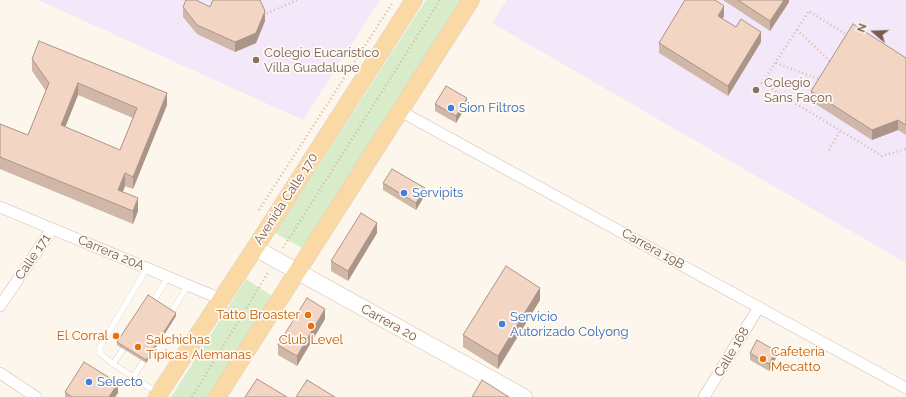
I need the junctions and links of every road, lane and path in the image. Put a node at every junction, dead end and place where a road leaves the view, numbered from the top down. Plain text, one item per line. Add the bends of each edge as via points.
1 (297, 0) edge
2 (394, 0) edge
3 (414, 0) edge
4 (440, 0) edge
5 (471, 0) edge
6 (262, 16) edge
7 (797, 30) junction
8 (851, 37) edge
9 (776, 62) junction
10 (833, 65) edge
11 (823, 81) edge
12 (400, 111) junction
13 (840, 131) junction
14 (906, 149) edge
15 (829, 150) dead end
16 (0, 207) edge
17 (259, 210) dead end
18 (52, 229) junction
19 (255, 248) junction
20 (276, 260) junction
21 (147, 268) junction
22 (296, 271) junction
23 (168, 277) junction
24 (188, 285) junction
25 (221, 299) junction
26 (153, 302) edge
27 (0, 306) edge
28 (759, 307) junction
29 (171, 313) edge
30 (164, 335) edge
31 (192, 344) junction
32 (123, 349) edge
33 (143, 362) edge
34 (113, 364) junction
35 (0, 373) edge
36 (133, 377) junction
37 (906, 388) edge
38 (158, 395) edge
39 (36, 397) edge
40 (192, 397) edge
41 (217, 397) edge
42 (524, 397) edge
43 (704, 397) edge

1 - 6 path
2 - 17 path
3 - 19 main road, Avenida Calle 170
4 - 20 path
5 - 12 main road
7 - 8 path via 810,11
7 - 9 path
7 - 10 path
9 - 11 path
9 - 13 path via 762,83
12 - 22 main road
12 - 28 street, Carrera 19B
13 - 14 path via 882,156
13 - 15 path
16 - 18 street, Carrera 20A
18 - 21 street, Carrera 20A
18 - 27 street, Calle 171
19 - 20 main road, Carrera 20
19 - 25 main road, Avenida Calle 170
20 - 22 main road, Carrera 20
20 - 40 path
21 - 23 street, Carrera 20A
21 - 34 lane via 100,348 100,353
22 - 41 main road
22 - 42 main road, Carrera 20
23 - 24 street, Carrera 20A
23 - 26 lane
24 - 25 street, Carrera 20A
24 - 29 lane
25 - 31 main road, Avenida Calle 170
28 - 37 street, Carrera 19B
28 - 43 street, Calle 168
30 - 31 lane
31 - 38 main road, Avenida Calle 170
32 - 34 lane
33 - 36 lane
34 - 36 lane
35 - 39 street
36 - 38 lane

